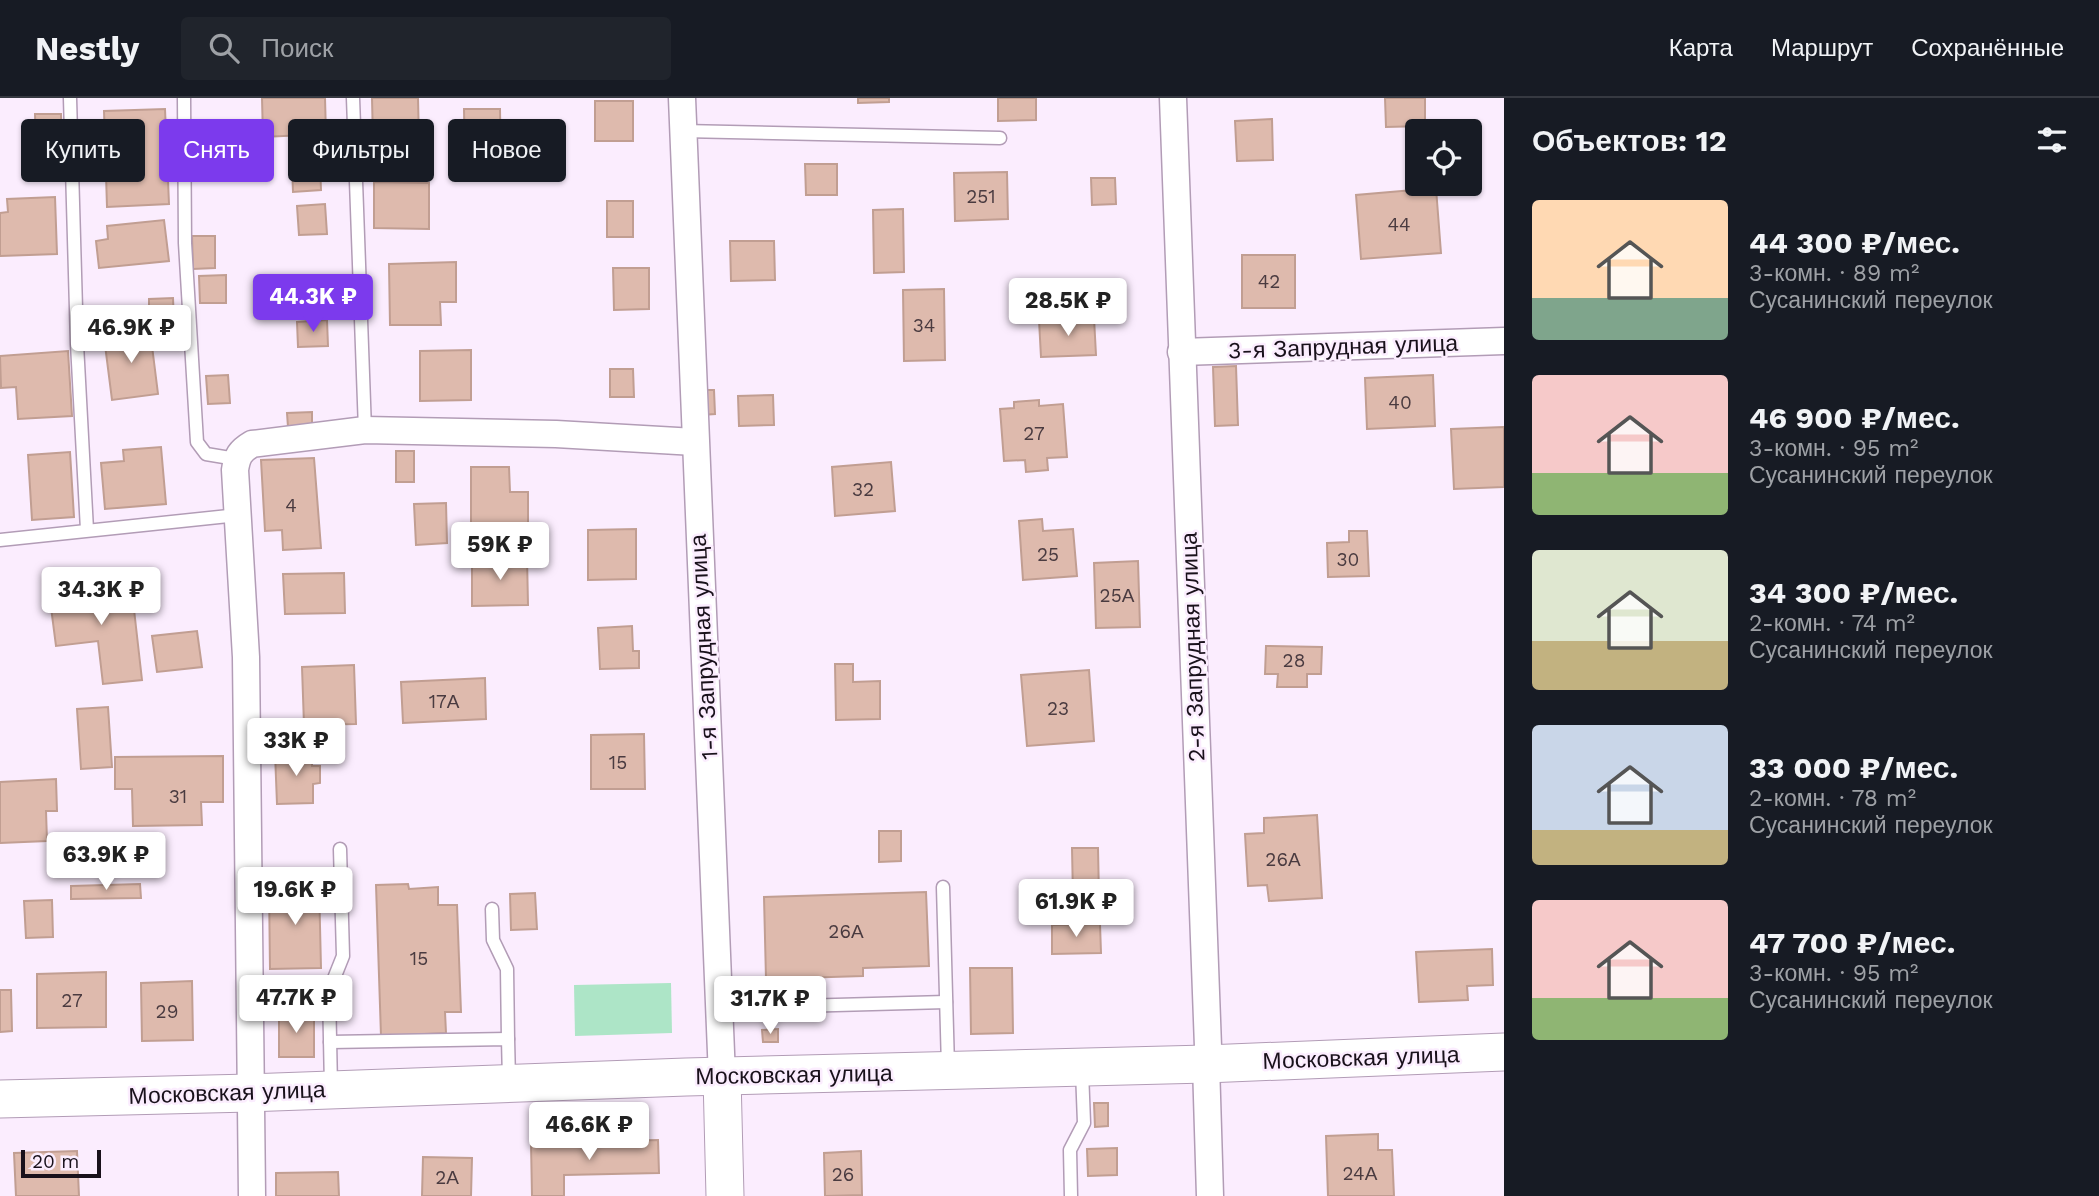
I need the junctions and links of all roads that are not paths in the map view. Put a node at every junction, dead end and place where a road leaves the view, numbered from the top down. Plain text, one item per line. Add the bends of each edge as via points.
1 (70, 98) edge
2 (184, 98) edge
3 (353, 98) edge
4 (682, 98) edge
5 (1173, 98) edge
6 (683, 131) junction
7 (1000, 138) dead end
8 (1504, 341) edge
9 (1181, 352) junction
10 (365, 430) junction
11 (695, 442) junction
12 (236, 459) junction
13 (238, 515) junction
14 (87, 530) junction
15 (0, 540) edge
16 (340, 849) dead end
17 (943, 887) dead end
18 (492, 909) dead end
19 (946, 1002) junction
20 (720, 1008) junction
21 (508, 1039) junction
22 (330, 1042) junction
23 (1504, 1052) edge
24 (1206, 1064) junction
25 (1082, 1068) junction
26 (948, 1071) junction
27 (722, 1077) junction
28 (509, 1084) junction
29 (331, 1091) junction
30 (250, 1093) junction
31 (0, 1099) edge
32 (252, 1196) edge
33 (725, 1196) edge
34 (1071, 1196) edge
35 (1210, 1196) edge

1 - 14 lane
2 - 12 lane via 185,243 197,442 206,454
3 - 10 lane
4 - 6 street, 1-я Запрудная улица
5 - 9 street, 2-я Запрудная улица
6 - 7 lane
6 - 11 street, 1-я Запрудная улица
8 - 9 street, 3-я Запрудная улица
9 - 24 street, 2-я Запрудная улица
10 - 11 street
10 - 12 street via 252,444
11 - 20 street, 1-я Запрудная улица
12 - 13 street
13 - 14 lane
13 - 30 street via 246,657
14 - 15 lane
16 - 22 lane via 342,956 329,991
17 - 19 lane
18 - 21 lane via 493,940 507,969
19 - 20 lane
19 - 26 lane
20 - 27 street, 1-я Запрудная улица
21 - 22 lane
21 - 28 lane
22 - 29 lane
23 - 24 street, Московская улица
24 - 25 street, Московская улица
24 - 35 street, 2-я Запрудная улица
25 - 26 street, Московская улица
25 - 34 lane via 1084,1124 1070,1150
26 - 27 street, Московская улица
27 - 28 street, Московская улица
27 - 33 street, 1-я Запрудная улица
28 - 29 street, Московская улица
29 - 30 street, Московская улица
30 - 31 street, Московская улица
30 - 32 street

